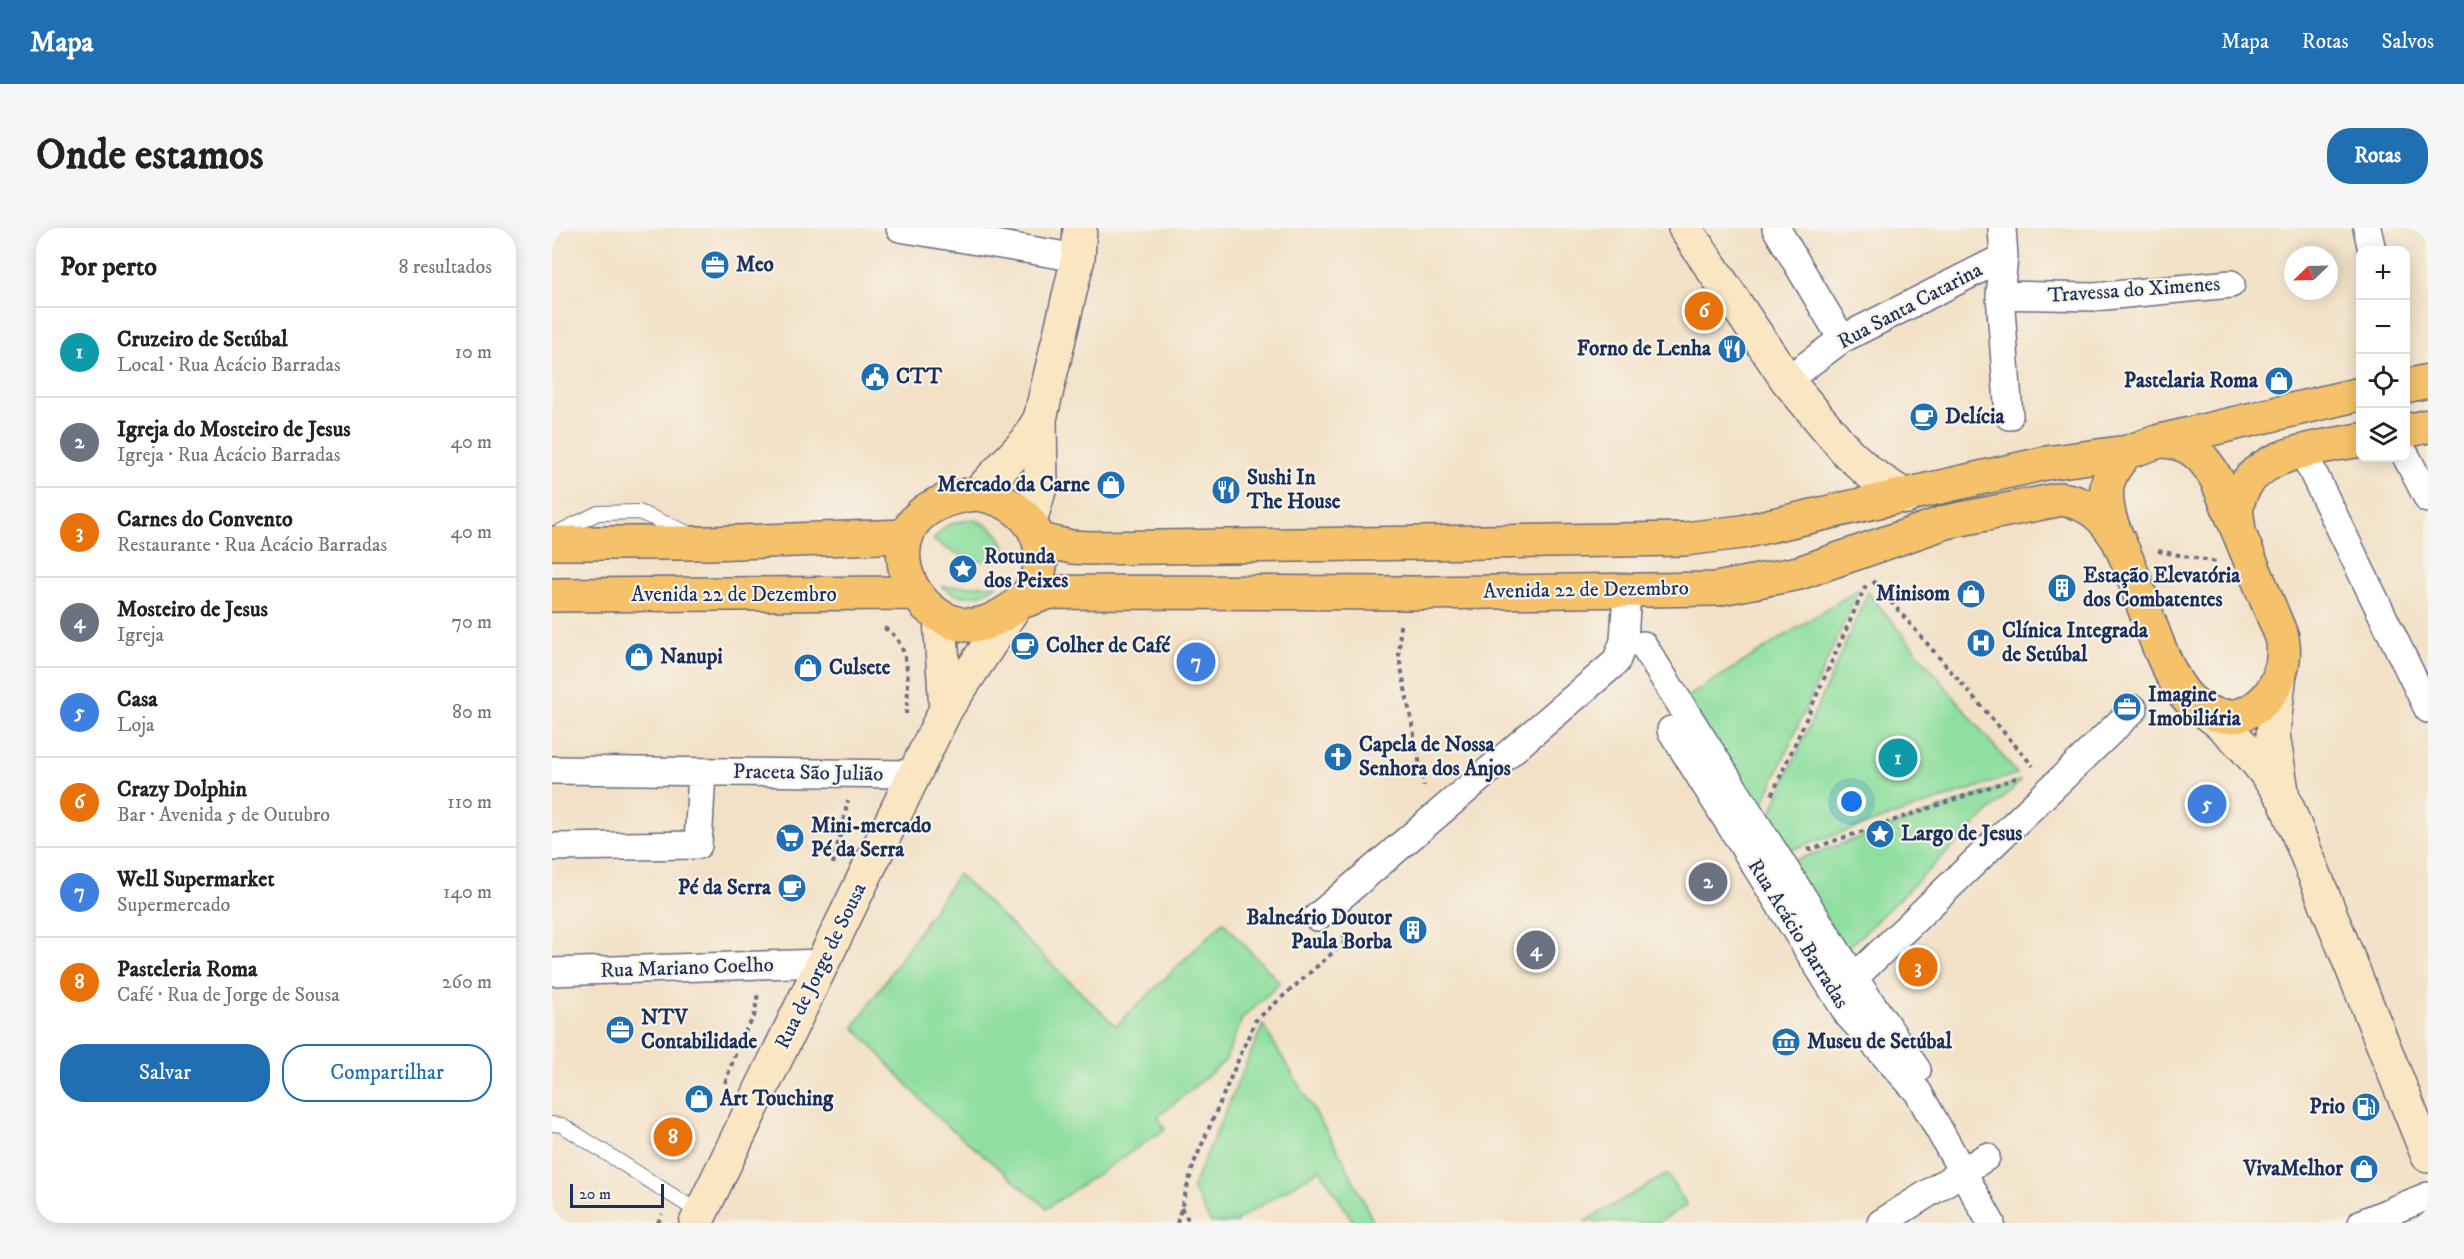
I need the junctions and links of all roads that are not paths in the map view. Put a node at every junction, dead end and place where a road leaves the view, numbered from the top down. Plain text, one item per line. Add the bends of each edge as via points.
1 (900, 228) edge
2 (1685, 228) edge
3 (1776, 228) edge
4 (2002, 228) edge
5 (2367, 228) edge
6 (1079, 243) edge
7 (2371, 246) edge
8 (2004, 257) junction
9 (2231, 284) dead end
10 (2000, 295) junction
11 (1842, 339) junction
12 (1787, 380) junction
13 (2428, 381) edge
14 (2410, 385) edge
15 (2356, 395) edge
16 (2009, 416) dead end
17 (1040, 419) junction
18 (2428, 426) edge
19 (2410, 429) edge
20 (2160, 441) junction
21 (2356, 441) edge
22 (2127, 452) junction
23 (2303, 452) junction
24 (2409, 462) edge
25 (977, 494) junction
26 (1906, 497) junction
27 (2428, 499) edge
28 (1035, 531) junction
29 (2239, 535) junction
30 (552, 536) edge
31 (908, 536) junction
32 (2119, 541) junction
33 (552, 543) edge
34 (709, 543) junction
35 (1627, 590) junction
36 (915, 593) junction
37 (552, 594) edge
38 (1019, 605) junction
39 (940, 618) junction
40 (1643, 645) dead end
41 (2280, 672) junction
42 (2423, 700) edge
43 (946, 709) junction
44 (2134, 709) dead end
45 (2203, 710) junction
46 (1671, 730) dead end
47 (552, 770) edge
48 (702, 772) junction
49 (914, 774) junction
50 (2284, 799) junction
51 (552, 847) edge
52 (1320, 915) road end
53 (823, 963) junction
54 (552, 972) edge
55 (1854, 978) junction
56 (1918, 1092) junction
57 (557, 1124) edge
58 (552, 1136) edge
59 (2428, 1156) edge
60 (1986, 1157) dead end
61 (1962, 1172) junction
62 (2428, 1196) edge
63 (698, 1218) edge
64 (1881, 1223) edge
65 (1991, 1223) edge
66 (2362, 1223) edge

1 - 6 street
2 - 12 main road
3 - 11 street
4 - 8 street
5 - 7 street
6 - 17 main road
8 - 10 street
8 - 11 street, Rua Santa Catarina
9 - 10 street, Travessa do Ximenes via 2094,297
10 - 16 street
11 - 12 street, Rua Santa Catarina
12 - 26 main road via 1848,453
13 - 14 main road
15 - 20 main road
17 - 25 main road via 1027,441
17 - 28 main road via 1041,484
18 - 19 main road
20 - 22 main road
20 - 29 main road via 2185,444 2205,459
21 - 23 main road
22 - 26 main road via 2046,463
22 - 32 main road, Avenida 22 de Dezembro via 2107,486 2109,514
23 - 29 main road via 2265,466 2243,489 2237,502
23 - 42 street
24 - 27 street
25 - 28 main road via 1005,502
25 - 31 main road via 945,499 925,512
26 - 28 main road via 1742,532 1684,538 1090,548 1072,547
28 - 38 main road via 1038,570 1034,586
29 - 41 main road via 2282,637 2285,651
30 - 34 lane via 598,513 639,512
31 - 34 main road
31 - 36 main road via 903,551
32 - 35 main road, Avenida 22 de Dezembro via 2102,516 2078,501 2062,499 1946,522 1799,573 1716,589
32 - 45 main road, Avenida 22 de Dezembro via 2167,663 2189,700
33 - 34 main road
35 - 38 main road, Avenida 22 de Dezembro via 1050,592
35 - 52 street via 1624,641 1616,662
36 - 37 main road, Avenida 22 de Dezembro
36 - 39 main road
38 - 39 main road via 984,624 967,625
38 - 43 main road, Rua de Jorge de Sousa
39 - 43 main road, Rua de Jorge de Sousa
40 - 55 street
41 - 45 main road via 2262,706 2248,713 2226,716
41 - 50 main road via 2273,734
43 - 49 main road, Rua de Jorge de Sousa
44 - 55 street via 2046,780
45 - 50 main road via 2229,731 2267,773
46 - 56 street, Rua Acácio Barradas via 1849,1016
47 - 48 street, Praceta São Julião
48 - 49 street, Praceta São Julião
48 - 51 street, Praceta São Julião via 698,845
49 - 53 main road, Rua de Jorge de Sousa
50 - 59 main road
53 - 54 street, Rua Mariano Coelho
53 - 63 main road, Rua de Jorge de Sousa
55 - 56 street via 1928,1086
56 - 61 street, Rua Acácio Barradas
57 - 58 lane
57 - 63 lane via 672,1195
60 - 61 street
61 - 64 street
61 - 65 street, Rua Acácio Barradas
62 - 66 street

